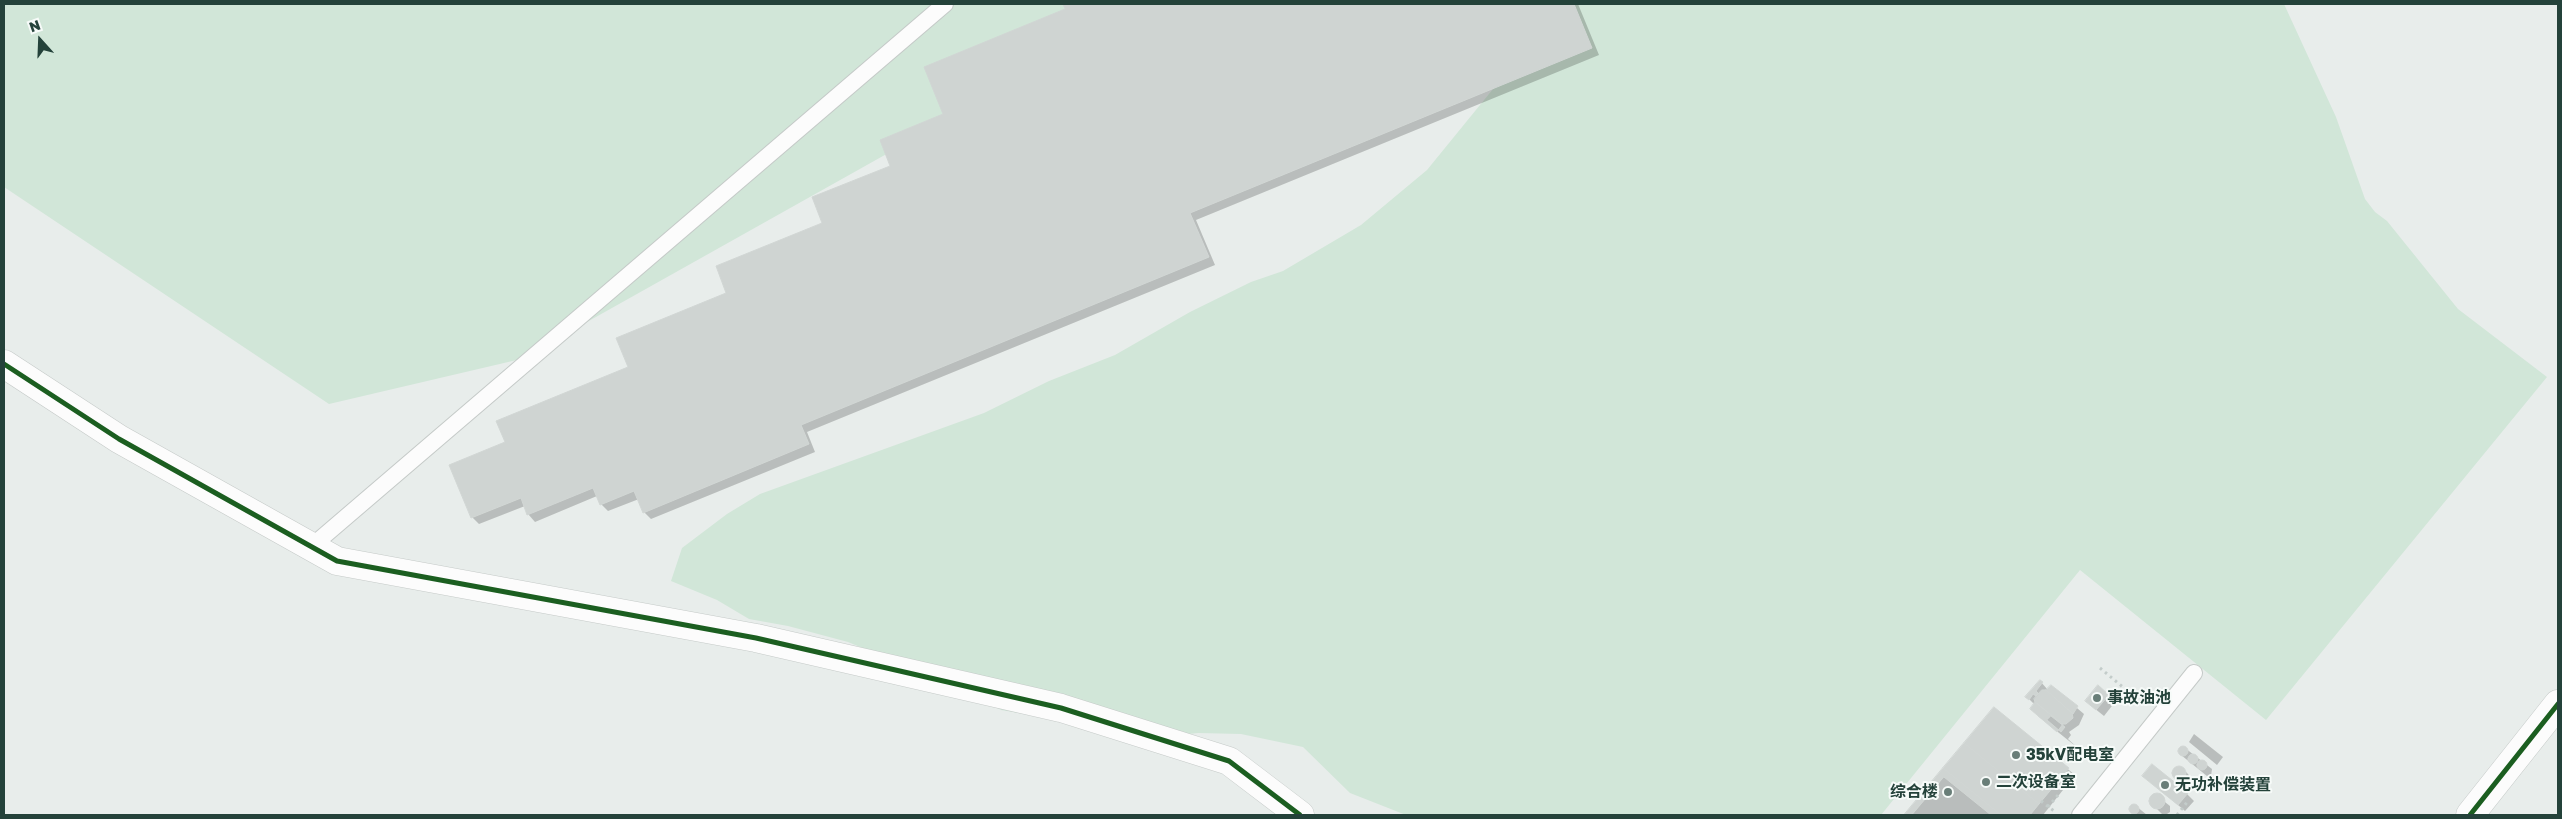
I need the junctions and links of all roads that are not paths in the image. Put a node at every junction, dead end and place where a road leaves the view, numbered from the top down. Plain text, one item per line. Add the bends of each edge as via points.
1 (945, 4) edge
2 (4, 364) edge
3 (311, 547) junction
4 (2194, 674) dead end
5 (2558, 704) edge
6 (1300, 815) edge
7 (2080, 815) edge
8 (2470, 815) edge

1 - 3 lane
2 - 3 street via 119,439
3 - 6 street via 337,561 756,638 1061,708 1229,761
4 - 7 lane
5 - 8 street

